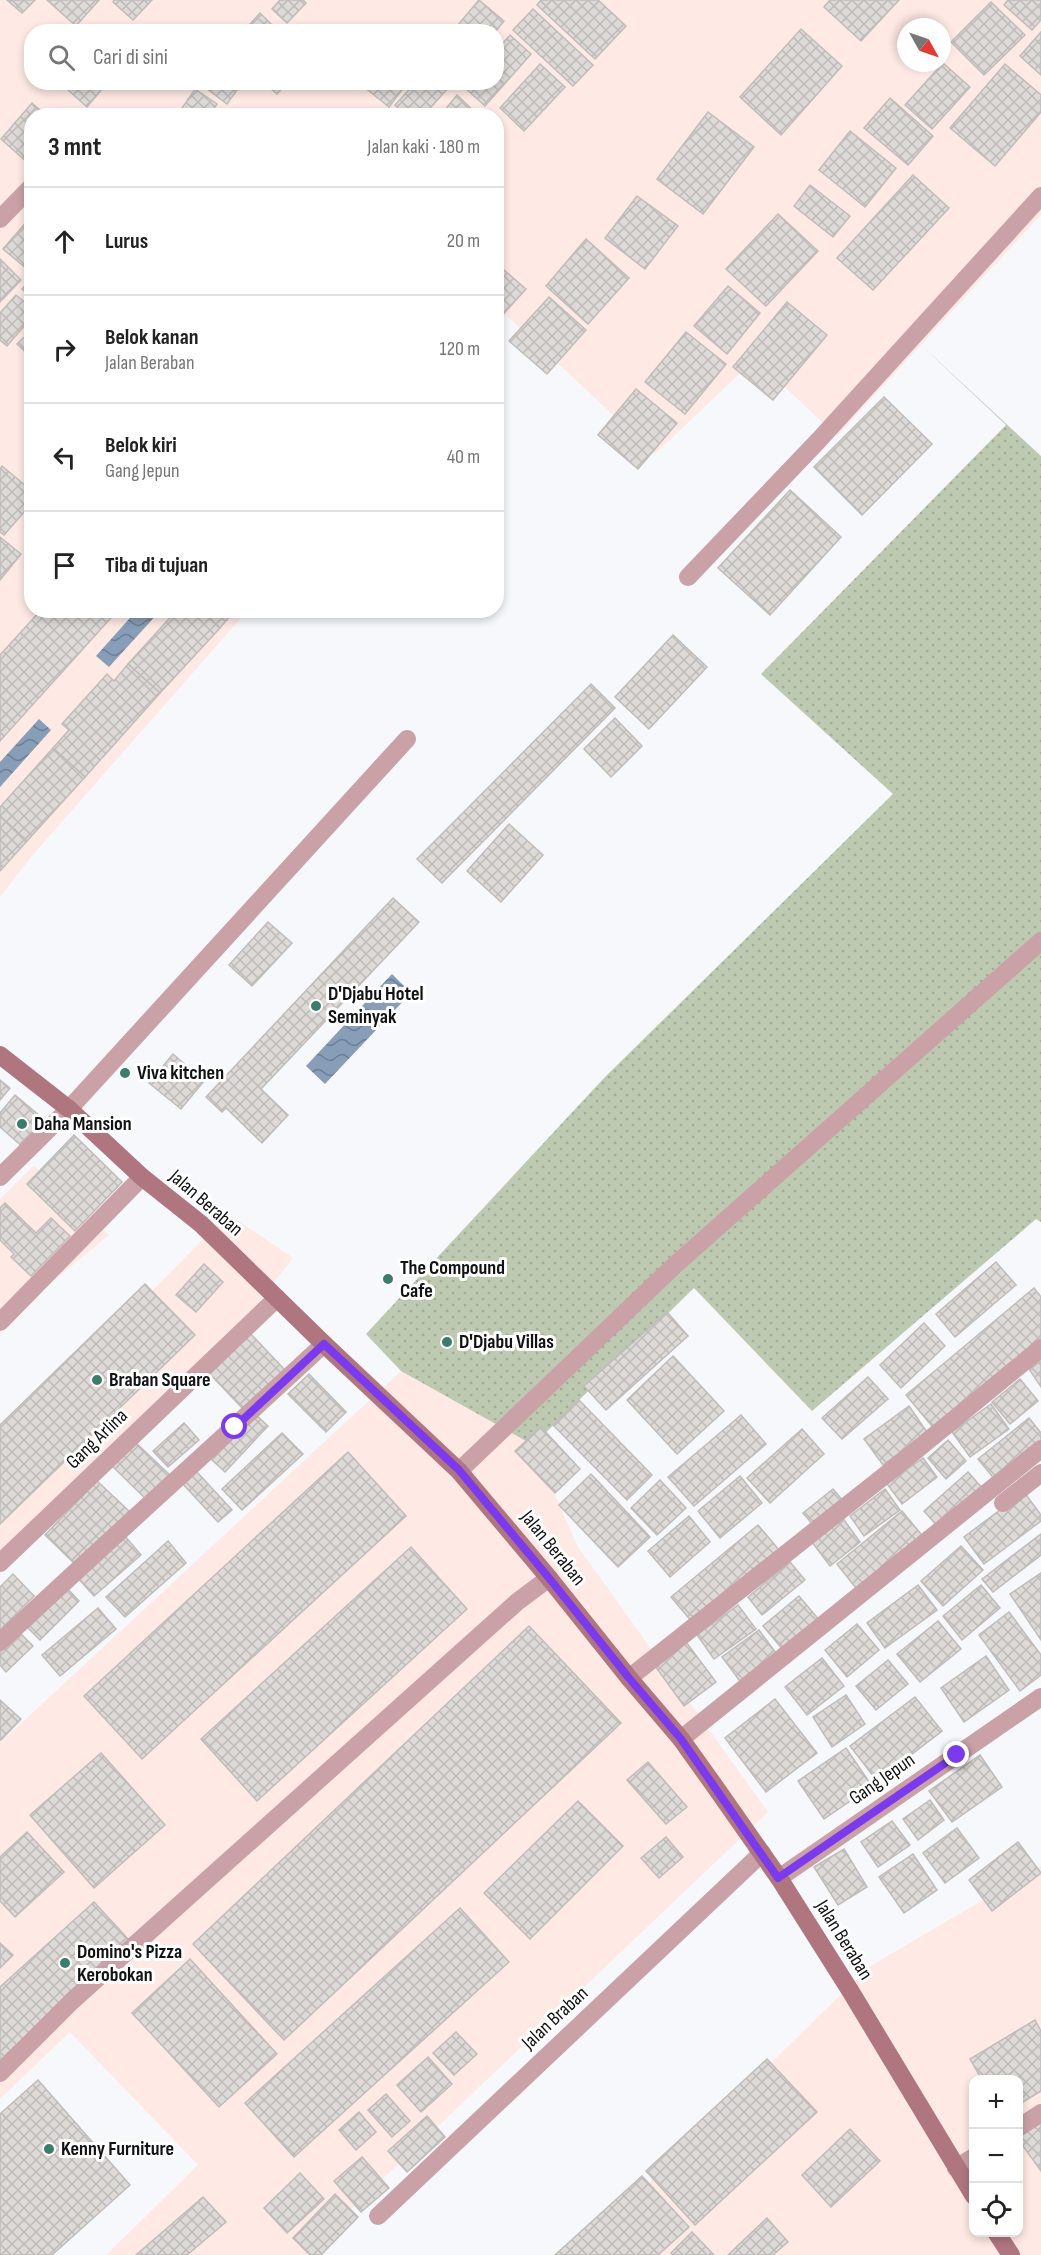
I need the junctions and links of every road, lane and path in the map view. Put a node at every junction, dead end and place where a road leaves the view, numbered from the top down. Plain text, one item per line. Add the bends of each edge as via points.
1 (24, 194) edge
2 (1041, 196) edge
3 (0, 219) edge
4 (688, 577) dead end
5 (406, 739) dead end
6 (1041, 941) edge
7 (0, 1055) edge
8 (69, 1109) junction
9 (0, 1177) edge
10 (142, 1177) junction
11 (277, 1298) junction
12 (0, 1322) edge
13 (324, 1344) junction
14 (1041, 1348) edge
15 (1041, 1449) edge
16 (459, 1470) junction
17 (1041, 1473) edge
18 (1003, 1503) dead end
19 (0, 1563) edge
20 (549, 1578) junction
21 (0, 1642) edge
22 (629, 1678) junction
23 (1041, 1697) edge
24 (681, 1739) junction
25 (762, 1853) junction
26 (778, 1878) junction
27 (0, 2073) edge
28 (1041, 2113) edge
29 (1023, 2125) edge
30 (969, 2160) edge
31 (956, 2168) junction
32 (969, 2188) edge
33 (378, 2216) dead end
34 (999, 2237) edge
35 (1011, 2255) edge

1 - 3 street
2 - 4 street
5 - 8 street
6 - 16 street via 675,1265
7 - 8 street, Jalan Beraban
8 - 9 street
8 - 10 street, Jalan Beraban
10 - 11 street, Jalan Beraban via 201,1224
10 - 12 street
11 - 13 street, Jalan Beraban
11 - 19 street, Gang Arlina
13 - 16 street, Jalan Beraban
13 - 21 street
14 - 22 street
15 - 24 street
16 - 20 street, Jalan Beraban
17 - 18 street
20 - 22 street, Jalan Beraban
20 - 27 street via 517,1602 81,1993
22 - 24 street, Jalan Beraban
23 - 26 street, Gang Jepun
24 - 25 street, Jalan Beraban
25 - 26 street, Jalan Beraban
25 - 33 street, Jalan Braban
26 - 31 street, Jalan Beraban
28 - 29 street
30 - 31 street
31 - 32 street, Jalan Beraban
34 - 35 street

